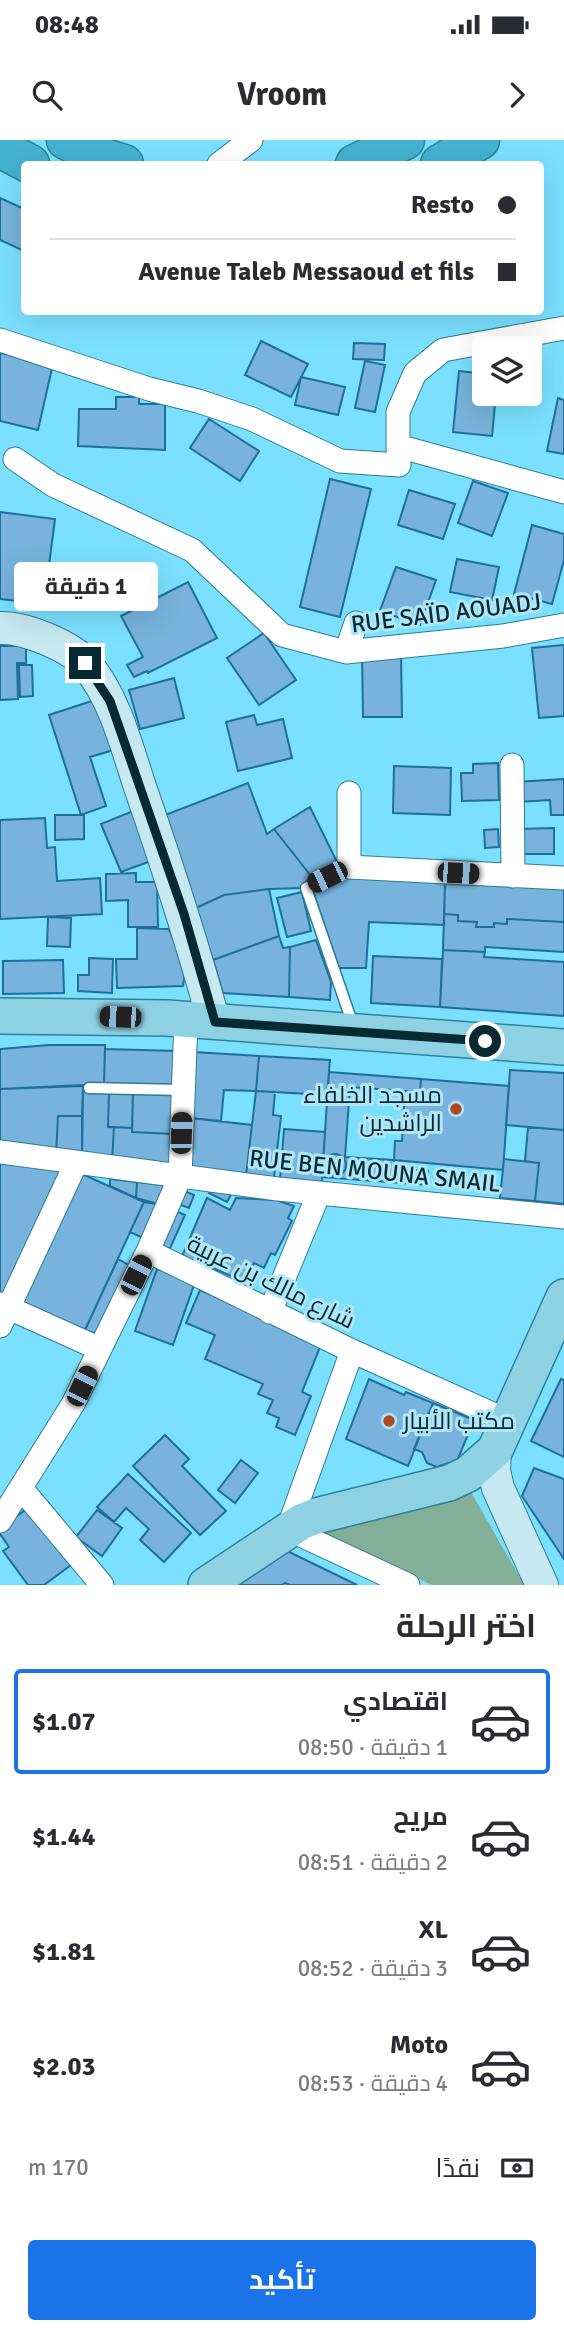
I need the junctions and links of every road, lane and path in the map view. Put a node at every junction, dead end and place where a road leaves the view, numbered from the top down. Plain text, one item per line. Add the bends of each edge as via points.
1 (66, 140) edge
2 (251, 140) edge
3 (405, 140) edge
4 (480, 140) edge
5 (0, 148) edge
6 (24, 161) edge
7 (117, 161) edge
8 (223, 161) edge
9 (361, 161) edge
10 (445, 161) edge
11 (564, 328) edge
12 (0, 340) edge
13 (398, 446) junction
14 (15, 459) dead end
15 (564, 492) edge
16 (356, 624) dead end
17 (564, 625) edge
18 (0, 628) edge
19 (346, 652) junction
20 (512, 765) dead end
21 (349, 793) dead end
22 (349, 867) junction
23 (513, 876) junction
24 (564, 878) edge
25 (0, 1015) edge
26 (200, 1021) junction
27 (355, 1031) junction
28 (564, 1047) edge
29 (89, 1088) dead end
30 (183, 1090) junction
31 (0, 1152) edge
32 (76, 1163) junction
33 (180, 1177) junction
34 (319, 1193) junction
35 (564, 1217) edge
36 (148, 1251) junction
37 (270, 1312) junction
38 (3, 1313) edge
39 (560, 1319) edge
40 (100, 1349) junction
41 (352, 1350) junction
42 (502, 1436) junction
43 (22, 1488) junction
44 (0, 1521) edge
45 (288, 1529) junction
46 (102, 1585) edge
47 (206, 1585) edge
48 (408, 1585) edge
49 (542, 1585) edge

1 - 7 highway
2 - 8 street
3 - 9 highway
4 - 10 highway
5 - 6 highway
11 - 13 street via 443,350 415,373 398,412
12 - 13 street via 252,419 340,461 398,465
13 - 15 street
14 - 19 street, RUE SAÏD AOUADJ via 53,485 192,550 282,635
16 - 19 street
17 - 19 street, RUE SAÏD AOUADJ
18 - 26 street via 56,643 85,663 110,701 184,914
20 - 23 street
21 - 22 street
22 - 23 street
22 - 27 lane via 306,888
23 - 24 street
25 - 26 main road
26 - 27 main road
26 - 30 street
27 - 28 main road
29 - 30 lane
30 - 33 street
31 - 32 street, RUE BEN MOUNA SMAIL
32 - 33 street, RUE BEN MOUNA SMAIL
32 - 38 street
33 - 34 street, RUE BEN MOUNA SMAIL
33 - 36 street
34 - 35 street, RUE BEN MOUNA SMAIL
34 - 37 street
36 - 37 street, شارع مالك بن عربية
36 - 40 street
37 - 41 street, شارع مالك بن عربية
38 - 40 street
39 - 42 main road
40 - 43 street
41 - 42 street
41 - 45 street, شارع مالك بن عربية
42 - 45 main road via 468,1474 449,1483 316,1516
42 - 49 street via 494,1471 498,1488
43 - 44 street
43 - 46 street
45 - 47 main road
45 - 48 street

